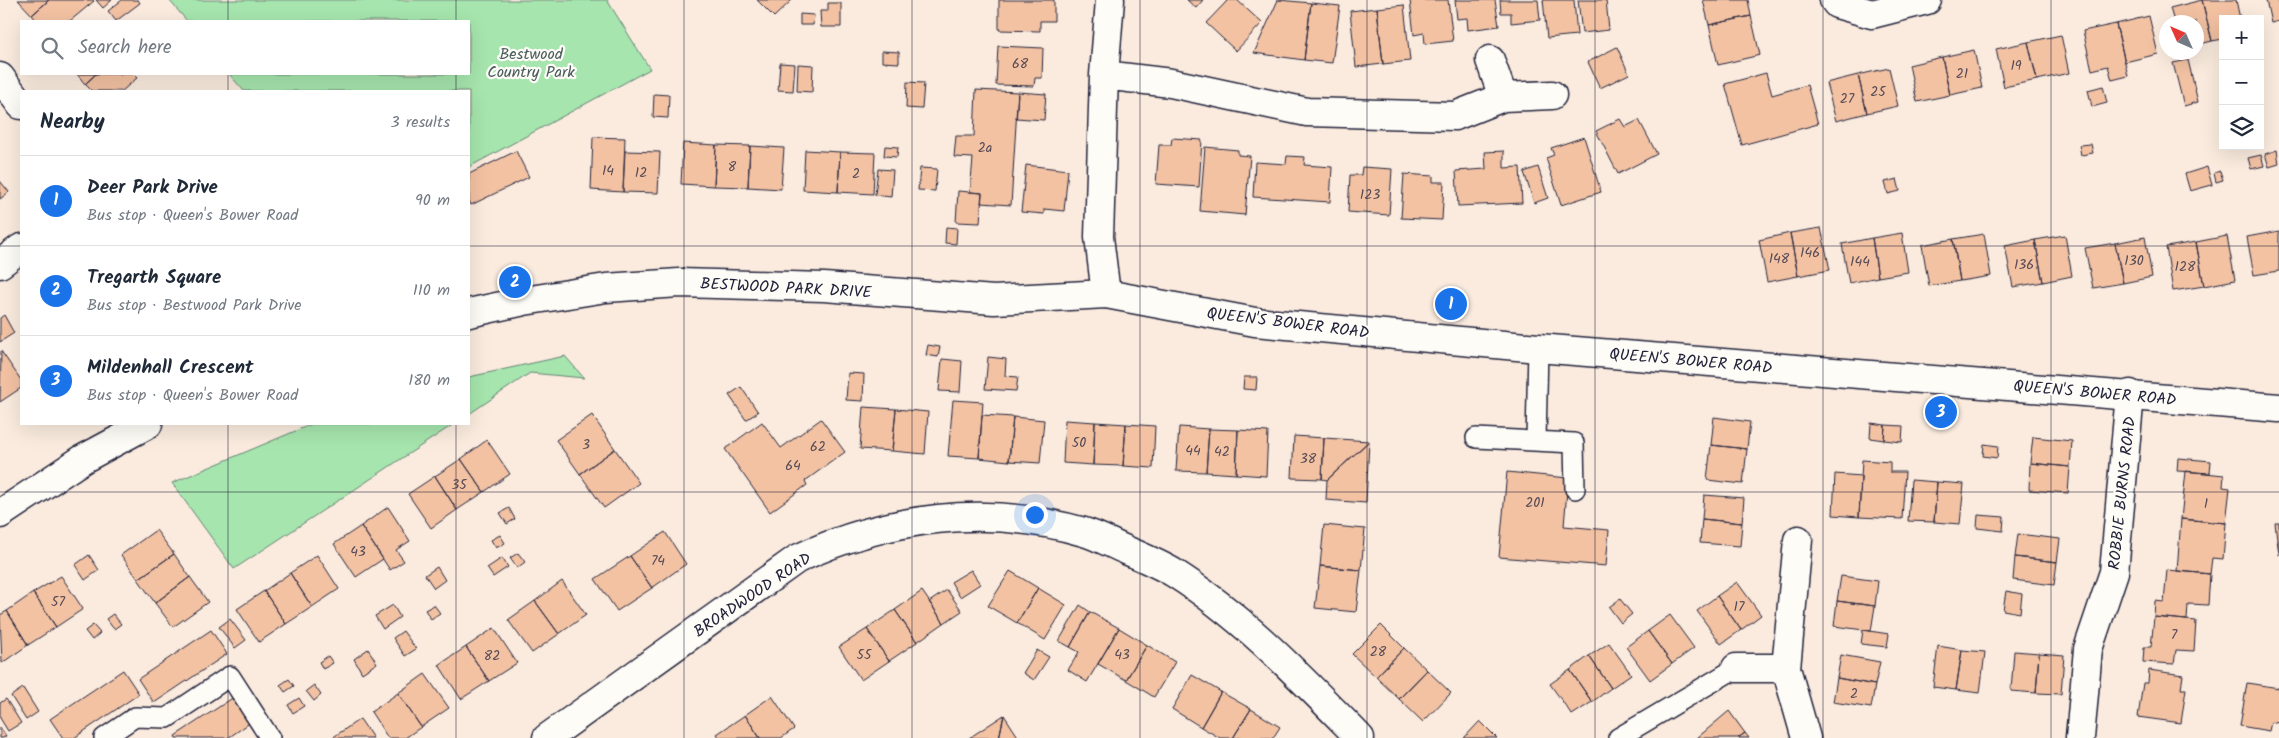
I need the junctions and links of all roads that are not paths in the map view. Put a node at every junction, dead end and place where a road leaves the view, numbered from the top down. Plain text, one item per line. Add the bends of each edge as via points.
1 (1110, 0) edge
2 (1834, 0) edge
3 (1927, 0) edge
4 (1490, 60) dead end
5 (1104, 75) junction
6 (0, 77) edge
7 (1552, 95) dead end
8 (1503, 97) junction
9 (20, 104) edge
10 (20, 249) edge
11 (0, 264) edge
12 (1106, 294) junction
13 (470, 313) edge
14 (1538, 348) junction
15 (2130, 394) junction
16 (2279, 408) edge
17 (146, 425) edge
18 (1476, 438) dead end
19 (1536, 441) junction
20 (1575, 489) dead end
21 (0, 514) edge
22 (1798, 540) dead end
23 (1736, 668) joint
24 (1786, 668) junction
25 (104, 738) edge
26 (270, 738) edge
27 (547, 738) edge
28 (1360, 738) edge
29 (1618, 738) edge
30 (1806, 738) edge
31 (2080, 738) edge

1 - 5 street
2 - 3 street via 1837,4 1872,14
4 - 8 street
5 - 8 street via 1172,83 1307,112 1455,116
5 - 12 street via 1099,238
6 - 9 street
7 - 8 street
10 - 11 street
12 - 13 street, BESTWOOD PARK DRIVE via 994,300 679,282 606,288
12 - 14 street, QUEEN'S BOWER ROAD via 1255,322
14 - 15 street, QUEEN'S BOWER ROAD
14 - 19 lane
15 - 16 street, QUEEN'S BOWER ROAD
15 - 31 street, ROBBIE BURNS ROAD via 2114,572 2088,649
17 - 21 street via 83,458
18 - 19 lane
19 - 20 lane via 1574,443
22 - 24 street
23 - 24 street
23 - 29 lane
24 - 30 street
25 - 26 lane via 136,718 167,718 230,676
27 - 28 street, BROADWOOD ROAD via 797,559 876,528 914,521 992,516 1086,532 1173,572 1266,643

